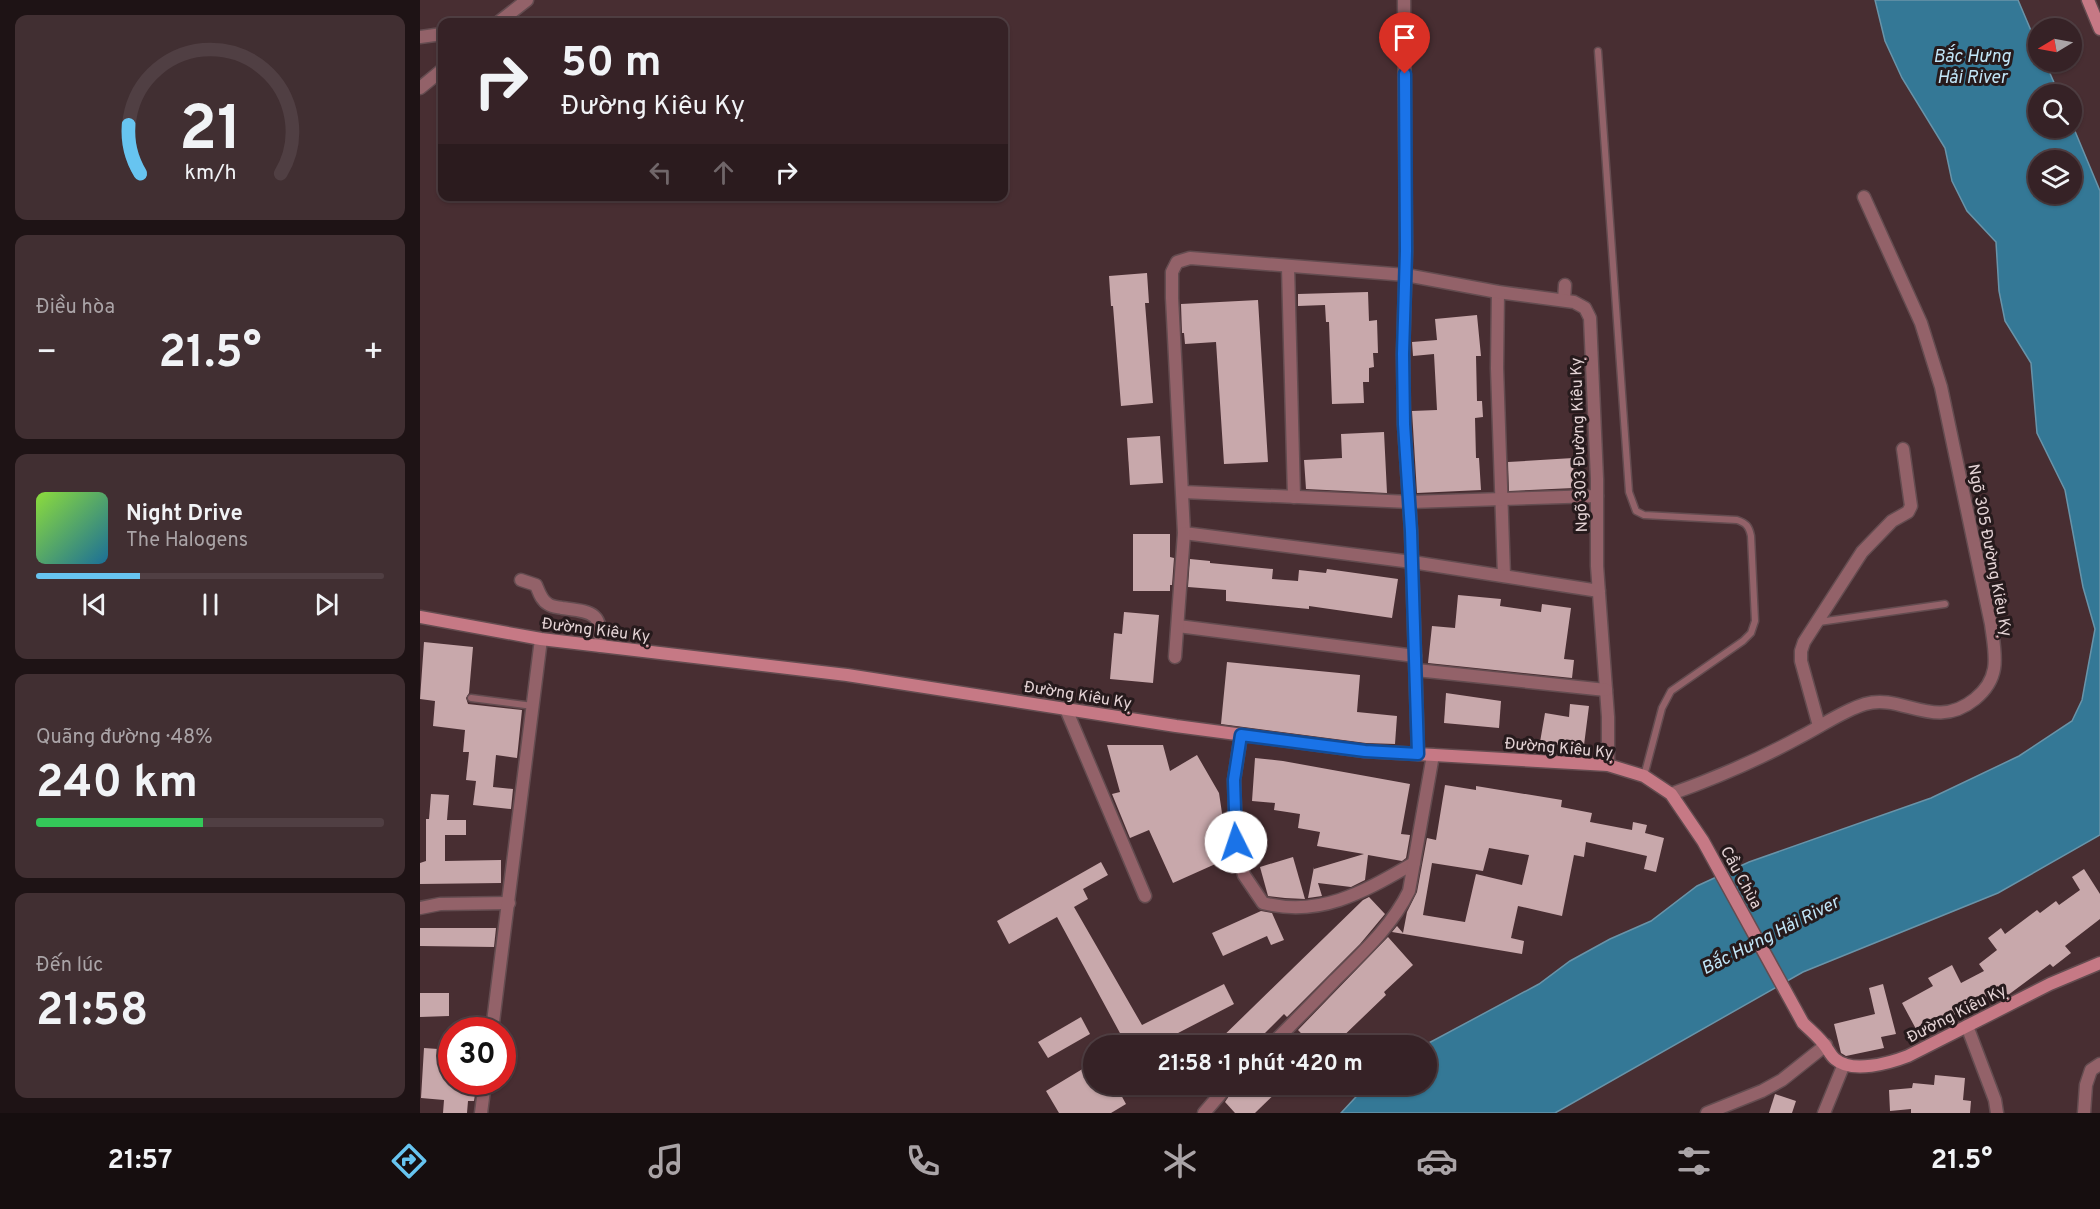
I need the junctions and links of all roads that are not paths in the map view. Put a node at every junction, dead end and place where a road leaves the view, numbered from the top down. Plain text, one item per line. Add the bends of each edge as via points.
1 (527, 0) edge
2 (1404, 0) edge
3 (2088, 0) edge
4 (504, 18) edge
5 (2100, 29) edge
6 (438, 35) edge
7 (420, 38) edge
8 (1598, 51) dead end
9 (438, 73) edge
10 (420, 88) edge
11 (1864, 197) dead end
12 (1288, 267) junction
13 (1406, 275) junction
14 (1565, 285) dead end
15 (1498, 292) junction
16 (1564, 300) junction
17 (1903, 449) dead end
18 (1183, 492) junction
19 (1597, 496) junction
20 (1294, 497) junction
21 (1502, 499) junction
22 (1410, 502) junction
23 (1184, 533) junction
24 (1412, 562) junction
25 (1504, 576) junction
26 (521, 580) dead end
27 (1599, 591) junction
28 (1945, 604) dead end
29 (420, 617) edge
30 (1815, 623) junction
31 (1178, 626) junction
32 (541, 639) junction
33 (600, 646) junction
34 (1415, 656) junction
35 (1175, 657) dead end
36 (1416, 670) junction
37 (1606, 690) junction
38 (471, 698) dead end
39 (533, 706) junction
40 (1066, 709) junction
41 (1819, 726) junction
42 (1241, 735) junction
43 (1418, 754) junction
44 (1433, 755) junction
45 (1608, 765) junction
46 (1644, 776) junction
47 (1671, 794) junction
48 (1703, 841) joint
49 (1414, 863) junction
50 (1145, 896) dead end
51 (508, 903) junction
52 (420, 908) edge
53 (2100, 963) edge
54 (494, 1017) edge
55 (1966, 1026) junction
56 (1281, 1035) edge
57 (1826, 1046) junction
58 (1844, 1064) junction
59 (2100, 1064) edge
60 (483, 1095) edge
61 (1220, 1095) edge
62 (481, 1113) edge
63 (1204, 1113) edge
64 (1707, 1113) edge
65 (1824, 1113) edge
66 (1997, 1113) edge
67 (2084, 1113) edge

1 - 4 street
2 - 13 street
3 - 5 main road
6 - 7 street
8 - 46 lane via 1629,492 1636,511 1644,515 1737,520 1744,522 1751,536 1755,621 1751,633 1671,691 1662,708
9 - 10 street
11 - 41 street, Ngõ 305 Đường Kiêu Kỵ via 1921,323 1941,387 1996,663 1993,677 1983,691 1962,706 1940,713 1922,712 1881,701 1840,714
12 - 13 street, Ngõ 303 Đường Kiêu Kỵ
12 - 18 street, Ngõ 303 Đường Kiêu Kỵ via 1190,258 1177,262 1172,272
12 - 20 street
13 - 15 street, Ngõ 303 Đường Kiêu Kỵ
13 - 22 street via 1404,424
14 - 16 street
15 - 16 street, Ngõ 303 Đường Kiêu Kỵ
15 - 21 street
16 - 19 street, Ngõ 303 Đường Kiêu Kỵ via 1580,304 1590,318
17 - 30 street via 1911,506 1908,512 1892,521 1862,552
18 - 20 street
18 - 23 street, Ngõ 303 Đường Kiêu Kỵ
19 - 21 street
19 - 27 street, Ngõ 303 Đường Kiêu Kỵ
20 - 22 street
21 - 22 street
21 - 25 street
22 - 24 street
23 - 24 street
23 - 31 street, Ngõ 303 Đường Kiêu Kỵ
24 - 25 street
24 - 34 street
25 - 27 street
26 - 33 street via 536,585 547,604 589,612 596,617
27 - 37 street, Ngõ 303 Đường Kiêu Kỵ
28 - 30 lane
29 - 32 main road, Đường Kiêu Kỵ
30 - 41 street via 1801,651 1801,662
31 - 34 street
31 - 35 street, Ngõ 303 Đường Kiêu Kỵ
32 - 33 main road, Đường Kiêu Kỵ
32 - 39 street
33 - 40 main road, Đường Kiêu Kỵ via 847,675
34 - 36 street
36 - 37 street
36 - 43 street
37 - 45 street, Ngõ 303 Đường Kiêu Kỵ
38 - 39 lane
39 - 51 street
40 - 42 main road, Đường Kiêu Kỵ
40 - 50 street
41 - 47 street, Ngõ 305 Đường Kiêu Kỵ via 1741,768
42 - 43 main road, Đường Kiêu Kỵ
42 - 49 street via 1234,780 1236,842 1244,875 1263,903 1283,908 1343,900
43 - 44 main road, Đường Kiêu Kỵ
44 - 45 main road, Đường Kiêu Kỵ
44 - 49 street
45 - 46 main road, Đường Kiêu Kỵ
46 - 47 main road, Đường Kiêu Kỵ
47 - 48 main road, Đường Kiêu Kỵ
48 - 57 main road, Cầu Chùa via 1803,1023
49 - 56 street via 1408,891 1393,919
51 - 52 street via 440,903
51 - 54 street
53 - 55 main road, Đường Kiêu Kỵ
55 - 58 main road, Đường Kiêu Kỵ via 1888,1064
55 - 66 street
57 - 58 main road
57 - 64 street via 1782,1080
58 - 65 street
59 - 67 street via 2091,1070 2086,1085
60 - 62 street
61 - 63 street

